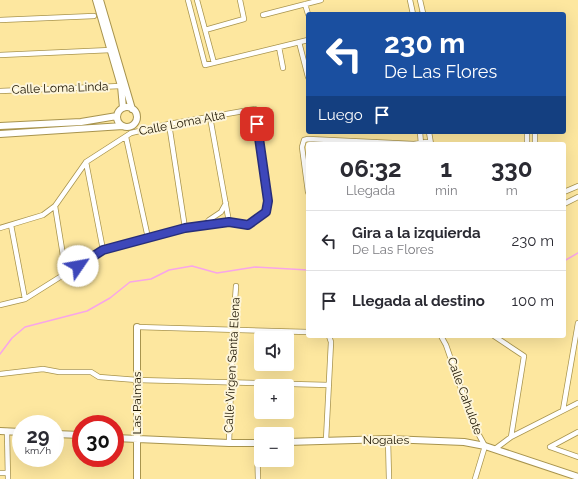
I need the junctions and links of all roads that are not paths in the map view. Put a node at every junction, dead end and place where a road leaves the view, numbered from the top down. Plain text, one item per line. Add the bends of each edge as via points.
1 (96, 0) edge
2 (100, 0) edge
3 (188, 0) edge
4 (197, 0) edge
5 (240, 0) edge
6 (321, 0) edge
7 (410, 0) edge
8 (420, 0) edge
9 (305, 4) junction
10 (307, 12) edge
11 (413, 12) edge
12 (423, 12) edge
13 (263, 14) dead end
14 (94, 16) dead end
15 (0, 20) edge
16 (205, 30) junction
17 (306, 40) edge
18 (299, 42) junction
19 (279, 47) junction
20 (111, 50) junction
21 (0, 55) edge
22 (214, 63) junction
23 (283, 68) dead end
24 (306, 69) edge
25 (121, 86) junction
26 (0, 90) edge
27 (123, 108) junction
28 (132, 109) junction
29 (117, 116) junction
30 (210, 117) junction
31 (168, 124) junction
32 (0, 126) edge
33 (123, 126) junction
34 (0, 134) edge
35 (126, 137) junction
36 (341, 142) edge
37 (86, 162) junction
38 (306, 177) edge
39 (578, 186) edge
40 (566, 191) edge
41 (578, 197) edge
42 (226, 203) junction
43 (566, 203) edge
44 (55, 206) junction
45 (229, 222) junction
46 (12, 225) junction
47 (205, 225) junction
48 (0, 228) edge
49 (185, 228) junction
50 (148, 238) junction
51 (103, 250) junction
52 (66, 274) junction
53 (236, 286) dead end
54 (25, 299) junction
55 (0, 305) edge
56 (578, 323) edge
57 (137, 327) joint
58 (233, 329) junction
59 (306, 332) edge
60 (330, 338) edge
61 (442, 338) edge
62 (497, 338) edge
63 (0, 374) edge
64 (137, 380) junction
65 (231, 382) junction
66 (329, 385) junction
67 (578, 403) edge
68 (563, 410) junction
69 (0, 431) edge
70 (7, 431) junction
71 (12, 431) edge
72 (578, 432) edge
73 (511, 437) junction
74 (124, 438) edge
75 (136, 439) junction
76 (388, 439) junction
77 (326, 440) junction
78 (294, 442) edge
79 (229, 443) junction
80 (254, 443) edge
81 (485, 446) junction
82 (495, 449) junction
83 (578, 457) edge
84 (258, 467) edge
85 (0, 473) edge
86 (8, 473) junction
87 (578, 477) edge
88 (8, 479) edge
89 (133, 479) edge
90 (137, 479) edge
91 (258, 479) edge
92 (390, 479) edge
93 (474, 479) edge

1 - 20 street
2 - 28 street
3 - 22 street via 205,65
4 - 16 street
5 - 16 street via 244,19
6 - 9 street
7 - 11 street
8 - 12 street
9 - 10 street
9 - 13 street
14 - 15 street
16 - 22 street
17 - 18 street
18 - 19 street
18 - 24 street
19 - 22 street
19 - 23 street
20 - 21 street
20 - 25 street
25 - 26 street, Calle Loma Linda
25 - 27 street
27 - 28 street
27 - 29 street
28 - 33 street via 136,114 136,121 129,127
29 - 32 street via 81,122
29 - 33 street via 118,122
30 - 31 street, Calle Loma Alta
30 - 42 street
30 - 45 street, Calle Loma Alta via 255,109 268,201 266,212 248,225
31 - 35 street, Calle Loma Alta via 131,133
31 - 49 street
33 - 34 street
35 - 37 street, Calle Loma Alta
35 - 50 street
36 - 38 street via 304,140 302,147
37 - 44 street, Calle Loma Alta
37 - 51 street
39 - 40 street
41 - 43 street
42 - 45 street
42 - 47 street via 221,212
44 - 46 street, Calle Loma Alta via 43,215
44 - 52 street
45 - 47 street
46 - 48 street, Calle Loma Alta
46 - 54 street
47 - 49 street
49 - 50 street
50 - 51 street
51 - 52 street
52 - 54 street
53 - 58 street, Calle Virgen Santa Elena
54 - 55 street
56 - 68 street
57 - 58 street
57 - 64 street, Las Palmas
58 - 59 street
58 - 65 street, Calle Virgen Santa Elena
60 - 66 street
61 - 81 street, Calle Cahulote via 474,426
62 - 73 street via 524,356
63 - 64 street via 43,369 59,372 92,372 99,377
64 - 65 street
64 - 75 street, Las Palmas
65 - 66 street
65 - 79 street, Calle Virgen Santa Elena
66 - 77 street
67 - 68 street
68 - 73 street
69 - 70 street
70 - 71 street
70 - 86 street
72 - 83 street via 550,448
73 - 82 street
74 - 75 street
75 - 79 street
75 - 90 street, Las Palmas
76 - 77 street, Nogales
76 - 81 street, Nogales via 464,442
76 - 92 street
77 - 78 street, Nogales
79 - 80 street
81 - 82 street, Nogales
81 - 93 street, Calle Cahulote
82 - 87 street, Nogales
84 - 91 street
85 - 86 street
86 - 88 street
89 - 90 street

